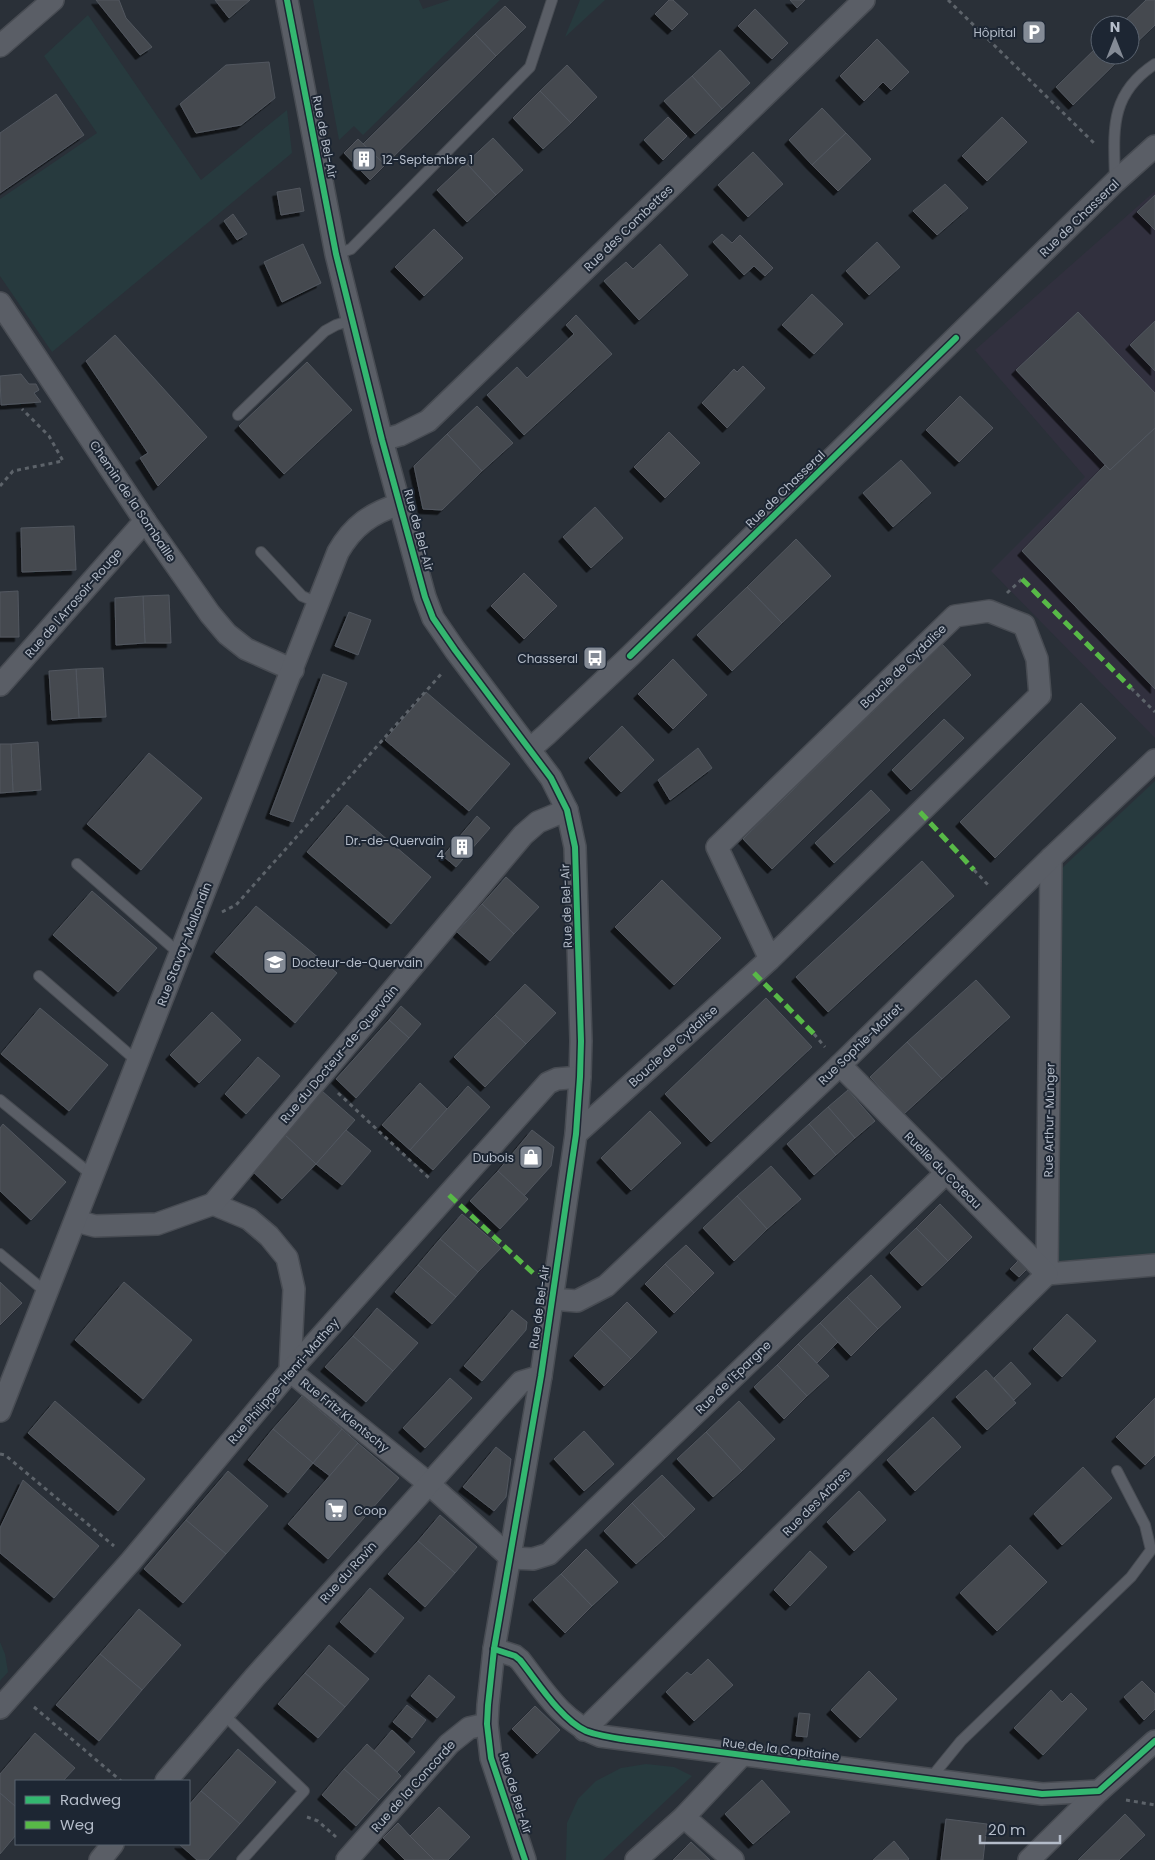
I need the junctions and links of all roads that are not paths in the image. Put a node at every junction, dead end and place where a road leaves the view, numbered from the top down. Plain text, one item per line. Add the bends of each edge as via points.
1 (53, 0) edge
2 (287, 0) edge
3 (552, 0) edge
4 (864, 0) edge
5 (0, 46) edge
6 (1155, 64) edge
7 (1155, 146) edge
8 (1115, 182) junction
9 (336, 254) junction
10 (0, 303) edge
11 (352, 320) junction
12 (238, 415) dead end
13 (382, 440) junction
14 (400, 504) junction
15 (145, 520) junction
16 (261, 552) dead end
17 (318, 603) junction
18 (292, 670) junction
19 (0, 685) edge
20 (530, 749) junction
21 (1155, 760) edge
22 (568, 810) junction
23 (1051, 858) junction
24 (77, 864) dead end
25 (180, 954) junction
26 (770, 959) junction
27 (39, 976) dead end
28 (138, 1062) junction
29 (840, 1065) junction
30 (580, 1077) junction
31 (0, 1100) edge
32 (576, 1134) junction
33 (946, 1173) junction
34 (93, 1176) junction
35 (213, 1204) junction
36 (76, 1222) junction
37 (0, 1254) edge
38 (1155, 1265) edge
39 (1047, 1274) junction
40 (47, 1293) junction
41 (551, 1299) junction
42 (290, 1371) junction
43 (541, 1376) junction
44 (0, 1411) edge
45 (1117, 1472) dead end
46 (428, 1483) junction
47 (511, 1558) junction
48 (494, 1649) junction
49 (0, 1708) edge
50 (222, 1713) junction
51 (487, 1724) junction
52 (584, 1730) junction
53 (1155, 1741) edge
54 (742, 1755) junction
55 (930, 1779) junction
56 (167, 1780) edge
57 (1108, 1795) junction
58 (684, 1817) junction
59 (113, 1845) edge
60 (100, 1860) edge
61 (242, 1860) edge
62 (347, 1860) edge
63 (525, 1860) edge
64 (636, 1860) edge
65 (733, 1860) edge
66 (1029, 1860) edge

1 - 5 street
2 - 9 street, Rue de Bel-Air
3 - 9 lane via 530,67 351,249
4 - 13 street, Rue des Combettes via 428,421
6 - 8 lane via 1134,82 1122,99 1114,124
7 - 8 street, Rue de Chasseral
8 - 20 street, Rue de Chasseral via 630,656
9 - 11 street, Rue de Bel-Air
10 - 15 street, Chemin de la Sombaille
11 - 12 lane via 325,331
11 - 13 street, Rue de Bel-Air
13 - 14 street, Rue de Bel-Air
14 - 17 street, Rue Stavay-Mollondin via 364,520 347,536
14 - 20 street, Rue de Bel-Air via 425,597 434,618
15 - 18 street, Chemin de la Sombaille via 227,634 246,649
15 - 19 street, Rue de l'Arrosoir-Rouge
16 - 17 lane via 302,596
17 - 18 street, Rue Stavay-Mollondin
18 - 25 street, Rue Stavay-Mollondin
20 - 22 street, Rue de Bel-Air
21 - 23 street, Rue Sophie-Mairet
22 - 30 street, Rue de Bel-Air via 575,847
22 - 35 street, Rue du Docteur-de-Quervain via 538,822 523,835
23 - 29 street, Rue Sophie-Mairet
23 - 39 street, Rue Arthur-Münger
24 - 25 lane
25 - 28 street, Rue Stavay-Mollondin
26 - 26 street, Boucle de Cydalise via 1040,695 1037,660 1024,625 989,611 955,616 716,847
26 - 32 street, Boucle de Cydalise
27 - 28 lane
28 - 34 street, Rue Stavay-Mollondin
29 - 33 street, Ruelle du Coteau
29 - 41 street, Rue Sophie-Mairet via 606,1286 576,1301
30 - 32 street, Rue de Bel-Air
30 - 42 street, Rue Philippe-Henri-Mathey via 556,1078 548,1082
31 - 34 lane
32 - 41 street, Rue de Bel-Air
33 - 39 street, Ruelle du Coteau
33 - 47 street, Rue de l'Epargne via 549,1554 533,1559
34 - 36 street, Rue Stavay-Mollondin
35 - 36 street, Rue du Docteur-de-Quervain via 157,1224 95,1226
35 - 42 street, Rue Fritz Klentschy via 249,1219 287,1258 294,1289
36 - 40 street, Rue Stavay-Mollondin
37 - 40 lane
38 - 39 street
39 - 52 street, Rue des Arbres
40 - 44 street, Rue Stavay-Mollondin
41 - 43 street, Rue de Bel-Air
42 - 46 street, Rue Fritz Klentschy
42 - 49 street, Rue Philippe-Henri-Mathey via 131,1561
43 - 46 street, Rue du Ravin via 521,1382
43 - 47 street, Rue de Bel-Air
45 - 55 lane via 1145,1525 1150,1550 1131,1577 961,1741
46 - 47 street, Rue Fritz Klentschy
46 - 50 street, Rue du Ravin
47 - 48 street, Rue de Bel-Air
48 - 51 street, Rue de Bel-Air
48 - 52 street, Rue de la Capitaine via 520,1660 557,1708
50 - 56 street, Rue du Ravin
50 - 61 lane via 304,1791
51 - 62 street, Rue de la Concorde via 469,1728 449,1744
51 - 63 street, Rue de Bel-Air via 491,1758
52 - 54 street, Rue de la Capitaine via 609,1737
53 - 57 street
54 - 55 street, Rue de la Capitaine
54 - 58 street
55 - 57 street, Rue de la Capitaine via 1042,1794
57 - 66 street
58 - 64 street
58 - 65 street
59 - 60 street

